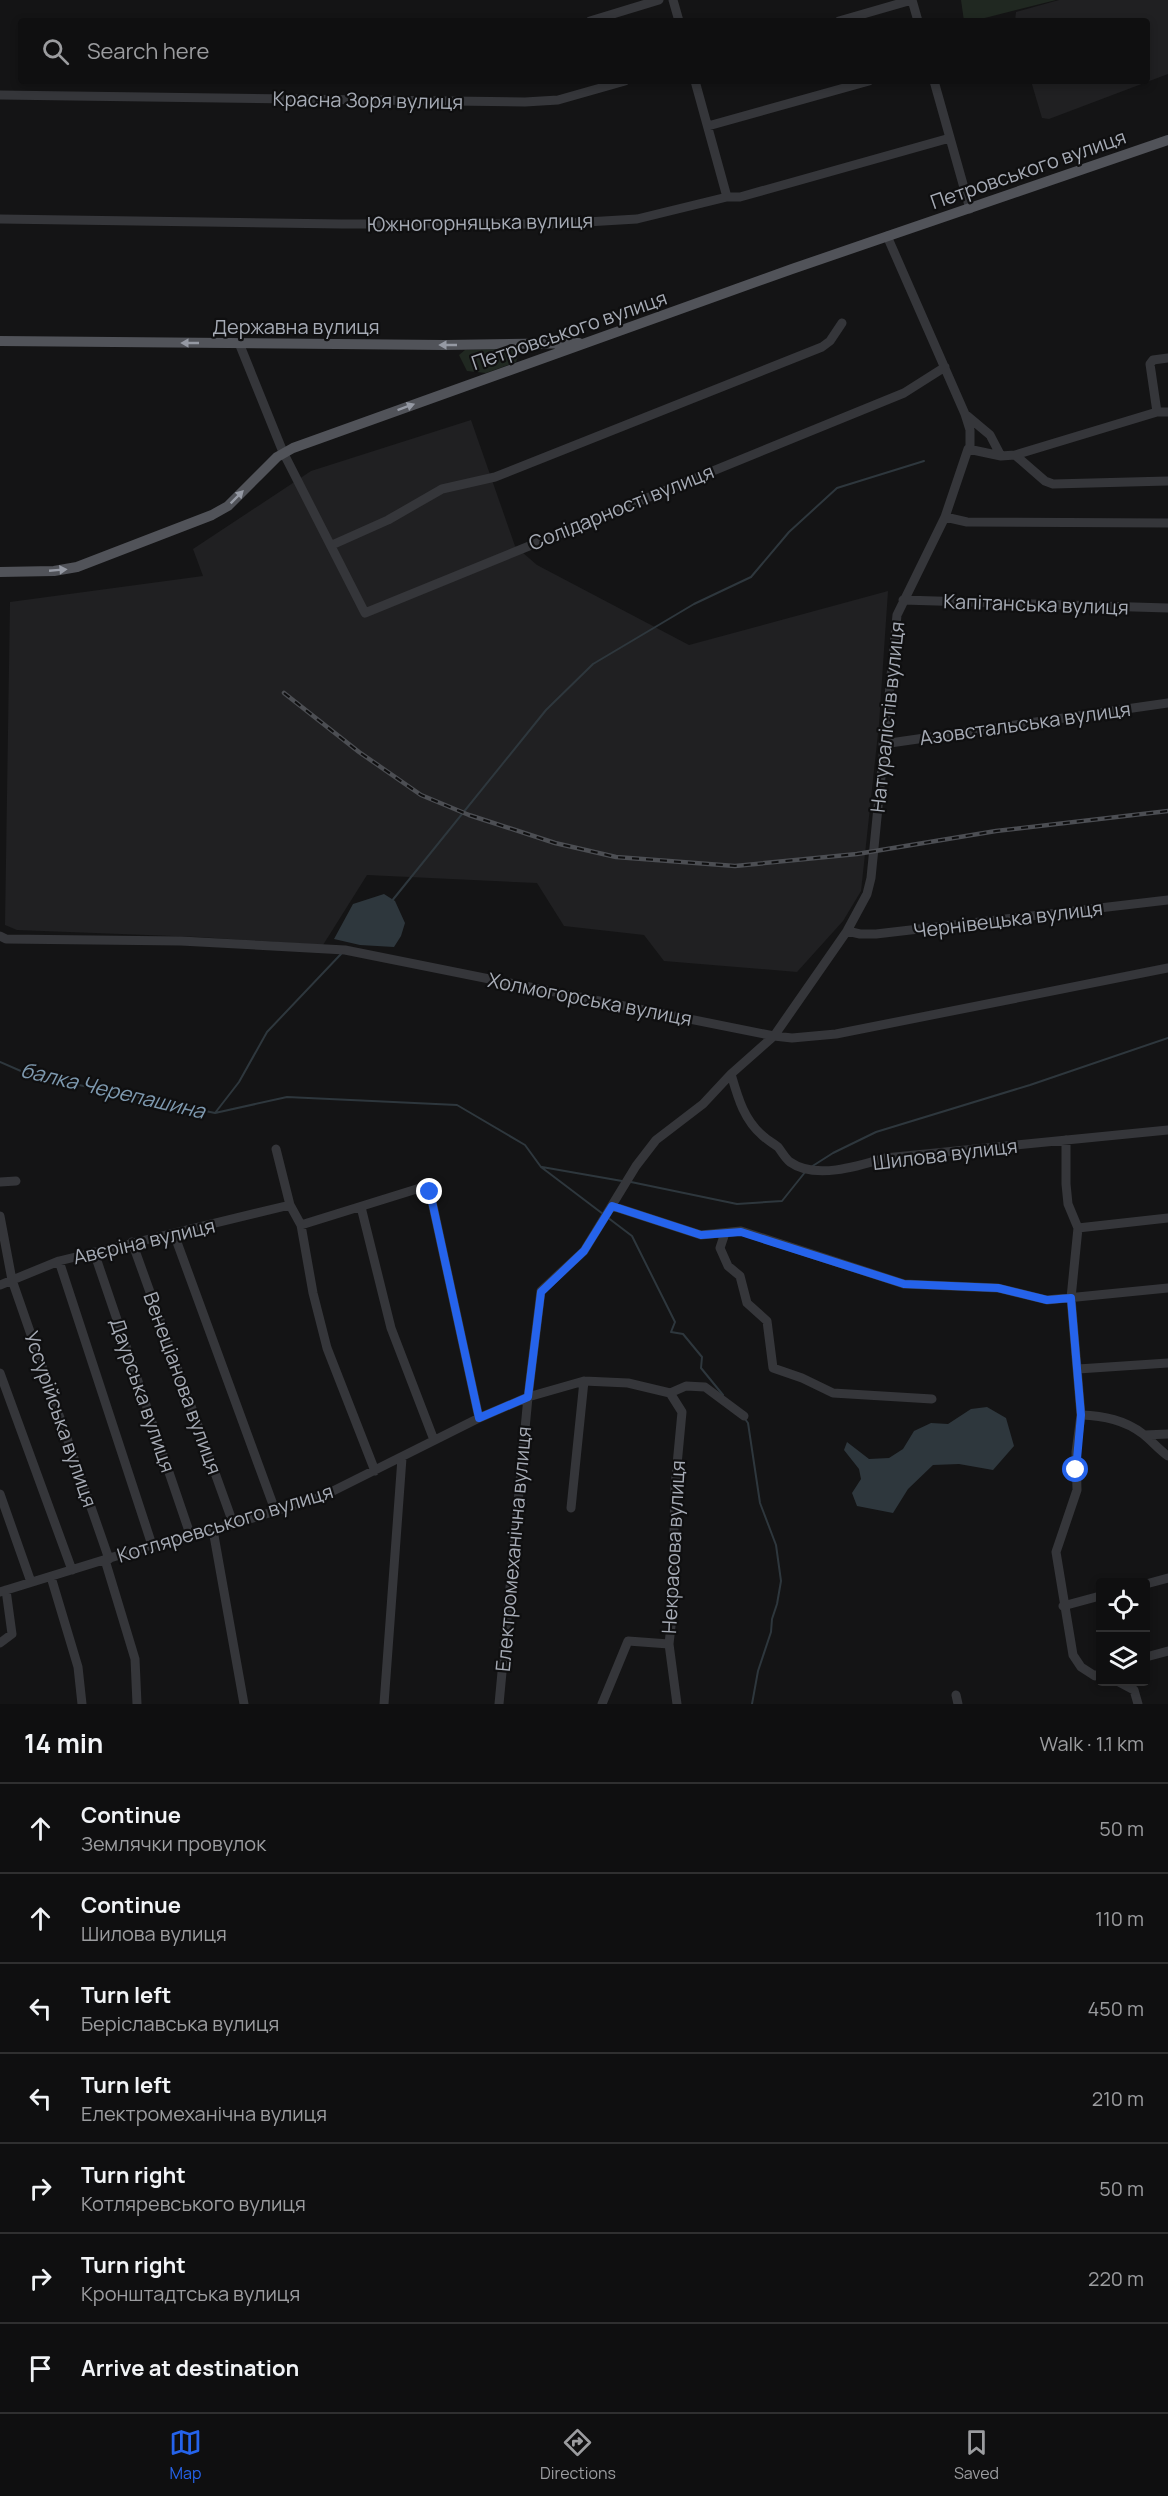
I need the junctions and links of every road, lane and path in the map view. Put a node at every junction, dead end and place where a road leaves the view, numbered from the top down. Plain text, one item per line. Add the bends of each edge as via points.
1 (659, 0) edge
2 (673, 0) edge
3 (912, 0) edge
4 (600, 18) edge
5 (678, 18) edge
6 (849, 18) edge
7 (917, 18) edge
8 (614, 84) edge
9 (696, 84) edge
10 (858, 84) edge
11 (935, 84) edge
12 (0, 95) edge
13 (708, 126) junction
14 (950, 138) junction
15 (1168, 140) edge
16 (728, 197) junction
17 (970, 209) junction
18 (0, 219) edge
19 (887, 236) junction
20 (842, 323) dead end
21 (0, 341) edge
22 (239, 343) junction
23 (591, 343) junction
24 (1168, 358) edge
25 (945, 367) junction
26 (1156, 412) junction
27 (1168, 412) edge
28 (965, 414) junction
29 (968, 449) junction
30 (283, 452) junction
31 (1015, 455) junction
32 (1001, 456) junction
33 (1168, 481) edge
34 (945, 517) junction
35 (1168, 523) edge
36 (332, 545) junction
37 (0, 572) edge
38 (903, 600) junction
39 (1168, 608) edge
40 (1168, 703) edge
41 (883, 744) junction
42 (1168, 900) edge
43 (848, 931) junction
44 (3, 937) edge
45 (1168, 968) edge
46 (774, 1036) junction
47 (731, 1074) junction
48 (1168, 1130) edge
49 (1066, 1140) junction
50 (276, 1149) dead end
51 (15, 1181) dead end
52 (0, 1182) edge
53 (290, 1205) junction
54 (612, 1206) junction
55 (361, 1207) junction
56 (0, 1216) edge
57 (1168, 1218) edge
58 (301, 1225) junction
59 (1078, 1227) junction
60 (725, 1233) junction
61 (174, 1234) junction
62 (132, 1242) junction
63 (94, 1252) junction
64 (59, 1261) junction
65 (12, 1280) junction
66 (0, 1285) edge
67 (1168, 1288) edge
68 (1071, 1298) junction
69 (1168, 1363) edge
70 (1078, 1370) junction
71 (0, 1373) edge
72 (584, 1381) junction
73 (670, 1393) junction
74 (528, 1397) junction
75 (932, 1399) dead end
76 (1081, 1415) junction
77 (744, 1416) dead end
78 (479, 1418) junction
79 (1168, 1434) edge
80 (1145, 1435) junction
81 (434, 1440) junction
82 (1168, 1456) edge
83 (402, 1458) junction
84 (375, 1471) junction
85 (0, 1494) edge
86 (571, 1508) dead end
87 (275, 1510) junction
88 (233, 1524) junction
89 (213, 1530) junction
90 (191, 1537) junction
91 (152, 1545) junction
92 (107, 1559) junction
93 (72, 1570) junction
94 (51, 1577) junction
95 (1168, 1578) edge
96 (31, 1582) junction
97 (1150, 1583) edge
98 (3, 1591) edge
99 (1096, 1597) edge
100 (1064, 1606) junction
101 (0, 1643) edge
102 (669, 1644) junction
103 (1168, 1651) edge
104 (1150, 1656) edge
105 (1096, 1676) edge
106 (1126, 1686) edge
107 (82, 1704) edge
108 (137, 1704) edge
109 (244, 1704) edge
110 (384, 1704) edge
111 (499, 1704) edge
112 (602, 1704) edge
113 (677, 1704) edge
114 (1138, 1704) edge

1 - 4 street
2 - 5 street
3 - 6 street
3 - 7 street
8 - 12 street, Красна Зоря вулиця via 558,100 525,102
9 - 13 street
10 - 13 street
11 - 14 street
13 - 16 street
14 - 16 street, Южногорняцька вулиця via 740,197
14 - 17 street
15 - 17 main road, Петровського вулиця
16 - 18 street, Южногорняцька вулиця via 637,219 553,224
17 - 19 main road, Петровського вулиця
19 - 23 main road, Петровського вулиця
19 - 25 street, Натуралістів вулиця
20 - 36 street via 822,347 495,477 442,489 388,520
22 -> 21 main road, Державна вулиця
23 -> 22 main road, Державна вулиця
22 - 30 street, Солідарності вулиця
30 -> 23 main road, Петровського вулиця
24 - 26 street via 1153,360 1149,368
25 - 28 street, Натуралістів вулиця
25 - 36 street, Солідарності вулиця via 904,393 365,613
26 - 27 street
26 - 31 street
28 - 29 street, Натуралістів вулиця via 970,430
28 - 32 street via 990,435
29 - 32 street
29 - 34 street, Натуралістів вулиця
30 - 36 street, Солідарності вулиця
37 -> 30 main road, Петровського вулиця via 77,567 212,515 228,506
31 - 32 street
31 - 33 street via 1053,484
34 - 35 street via 967,522
34 - 38 street, Натуралістів вулиця
38 - 39 street, Капітанська вулиця
38 - 41 street, Натуралістів вулиця via 897,615
40 - 41 street, Азовстальська вулиця
41 - 43 street, Натуралістів вулиця via 871,878
42 - 43 street, Чернівецька вулиця via 876,934
43 - 46 street, Натуралістів вулиця
44 - 46 street, Холмогорська вулиця via 345,950
45 - 46 street, Холмогорська вулиця via 836,1034
46 - 47 street, Натуралістів вулиця
47 - 49 street, Шилова вулиця via 741,1107 754,1128 791,1163 808,1168 830,1171 885,1158
47 - 54 street, Електромеханічна вулиця via 703,1104 656,1140
48 - 49 street, Шилова вулиця
49 - 59 street via 1068,1204
50 - 53 street
51 - 52 street
53 - 58 street
53 - 61 street, Авєріна вулиця
54 - 60 street via 701,1235
54 - 74 street, Електромеханічна вулиця via 584,1251 541,1292
55 - 58 street
55 - 78 street via 420,1188 430,1192
55 - 81 street via 391,1328
56 - 65 street, Уссурійська вулиця
57 - 59 street
58 - 84 street via 327,1347
59 - 68 street
60 - 68 street via 741,1232 904,1284 998,1288 1047,1300
60 - 75 street via 720,1248 728,1266 740,1276 747,1303 767,1321 773,1368 833,1394
61 - 62 street, Авєріна вулиця
61 - 87 street
62 - 63 street, Авєріна вулиця
62 - 88 street, Венеціанова вулиця
63 - 64 street, Авєріна вулиця
63 - 90 street, Даурська вулиця
64 - 65 street, Авєріна вулиця
64 - 91 street, Даурська вулиця
65 - 66 street, Авєріна вулиця
65 - 92 street, Уссурійська вулиця
67 - 68 street
68 - 70 street
69 - 70 street
70 - 76 street
71 - 93 street, Уссурійська вулиця
72 - 73 street, Котляревського вулиця via 628,1383
72 - 74 street, Котляревського вулиця
72 - 86 street
73 - 77 street, Котляревського вулиця via 686,1386 705,1388
73 - 102 street, Некрасова вулиця via 682,1412
74 - 78 street, Котляревського вулиця
74 - 111 street, Електромеханічна вулиця
76 - 80 street via 1121,1421
76 - 100 street via 1076,1452 1077,1490 1056,1551
78 - 81 street, Котляревського вулиця
79 - 80 street
80 - 82 street
81 - 83 street, Котляревського вулиця
83 - 84 street, Котляревського вулиця
83 - 110 street
84 - 87 street, Котляревського вулиця via 321,1497
85 - 96 street
87 - 88 street, Котляревського вулиця
88 - 89 street, Котляревського вулиця
89 - 90 street, Котляревського вулиця
89 - 109 street
90 - 91 street, Котляревського вулиця
91 - 92 street, Котляревського вулиця
92 - 93 street, Котляревського вулиця
92 - 108 street, Уссурійська вулиця via 135,1659
93 - 94 street, Котляревського вулиця
94 - 96 street, Котляревського вулиця
94 - 107 street via 78,1667
95 - 97 street
96 - 98 street, Котляревського вулиця
98 - 101 street via 12,1634
99 - 100 street
100 - 105 street via 1073,1655 1088,1673
102 - 112 street via 628,1641
102 - 113 street, Некрасова вулиця
103 - 104 street
106 - 114 street via 1134,1690

